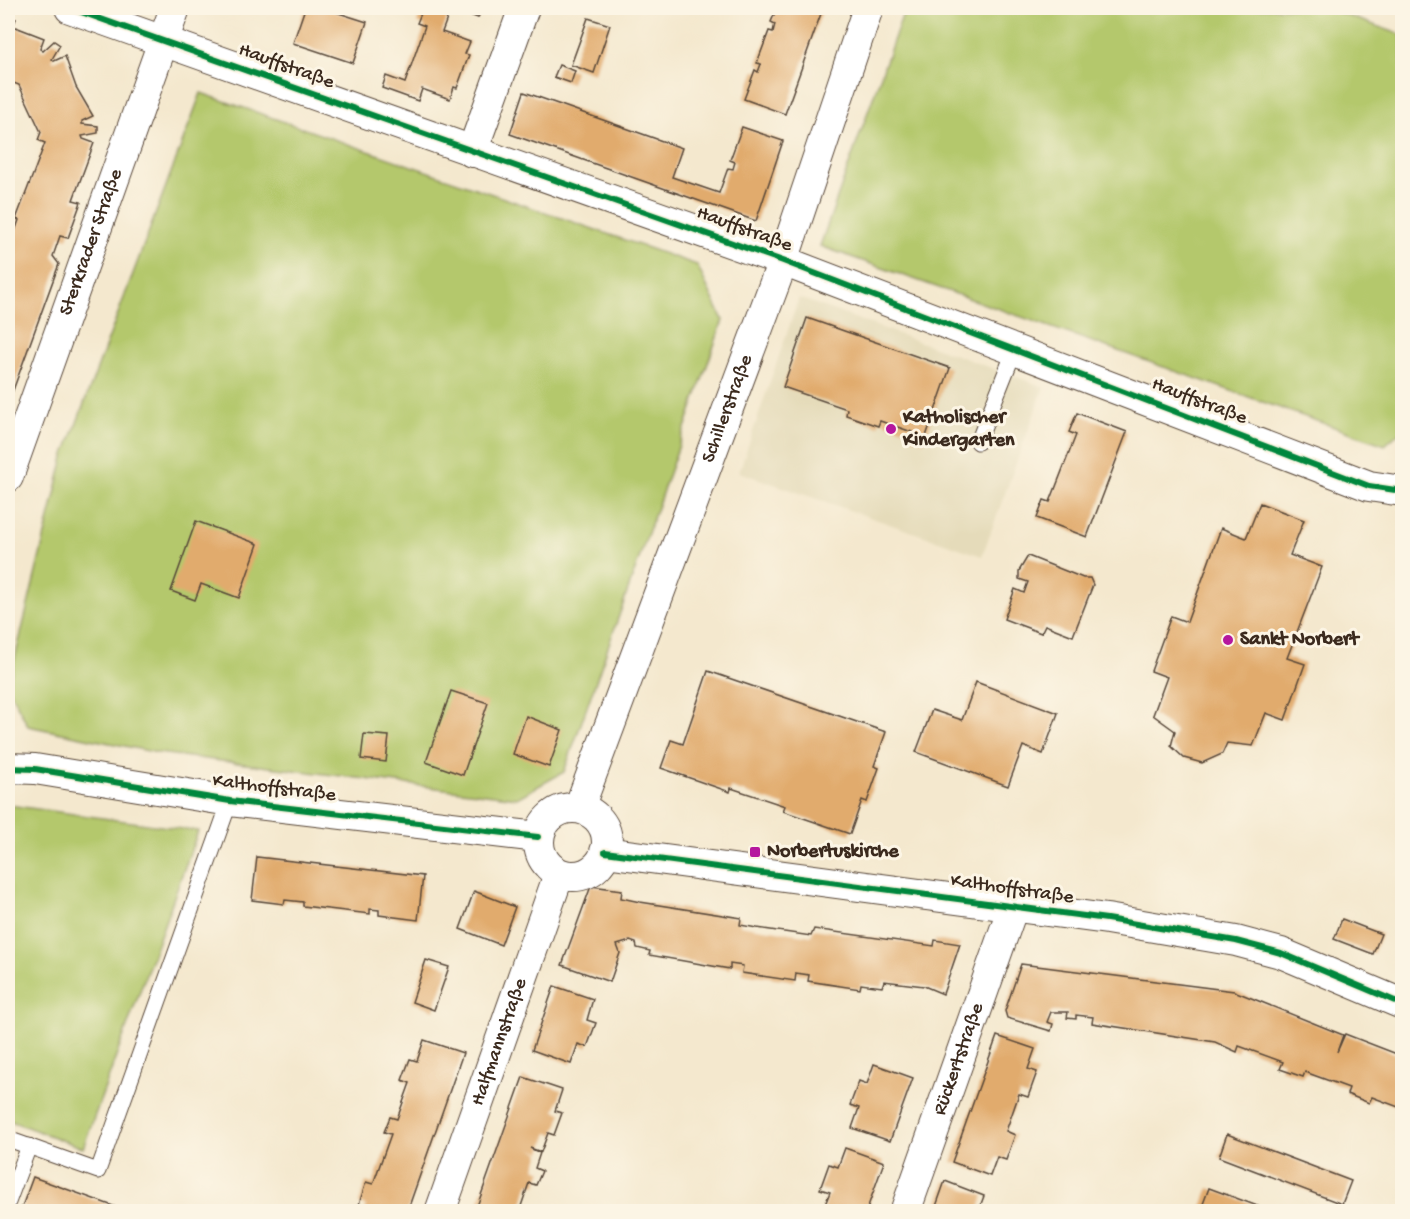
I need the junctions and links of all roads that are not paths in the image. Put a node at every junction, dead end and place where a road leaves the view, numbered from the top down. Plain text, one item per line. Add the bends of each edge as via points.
1 (70, 8) edge
2 (175, 8) edge
3 (524, 8) edge
4 (868, 8) edge
5 (163, 41) junction
6 (472, 152) junction
7 (783, 261) junction
8 (1014, 349) junction
9 (978, 442) dead end
10 (8, 477) edge
11 (1402, 491) edge
12 (8, 768) edge
13 (230, 801) junction
14 (579, 808) junction
15 (538, 837) junction
16 (606, 852) junction
17 (559, 874) junction
18 (1013, 907) junction
19 (1402, 1004) edge
20 (8, 1139) edge
21 (29, 1146) junction
22 (8, 1202) edge
23 (440, 1212) edge
24 (905, 1212) edge

1 - 5 street, Hauffstraße
2 - 5 street, Sterkrader Straße
3 - 6 street
4 - 7 street, Schillerstraße
5 - 6 street, Hauffstraße
5 - 10 street, Sterkrader Straße
6 - 7 street, Hauffstraße
7 - 8 street, Hauffstraße
7 - 14 street, Schillerstraße
8 - 9 lane
8 - 11 street, Hauffstraße via 1369,486
12 - 13 street, Kalthoffstraße
13 - 15 street, Kalthoffstraße
13 - 21 lane via 98,1171
14 - 15 street via 558,810 549,817
14 - 16 street via 599,820 607,841
15 - 17 street via 542,859
16 - 17 street via 592,870 570,876
16 - 18 street, Kalthoffstraße
17 - 23 street, Halfmannstraße
18 - 19 street, Kalthoffstraße via 1236,941 1281,953
18 - 24 street, Rückertstraße
20 - 21 lane
21 - 22 lane

